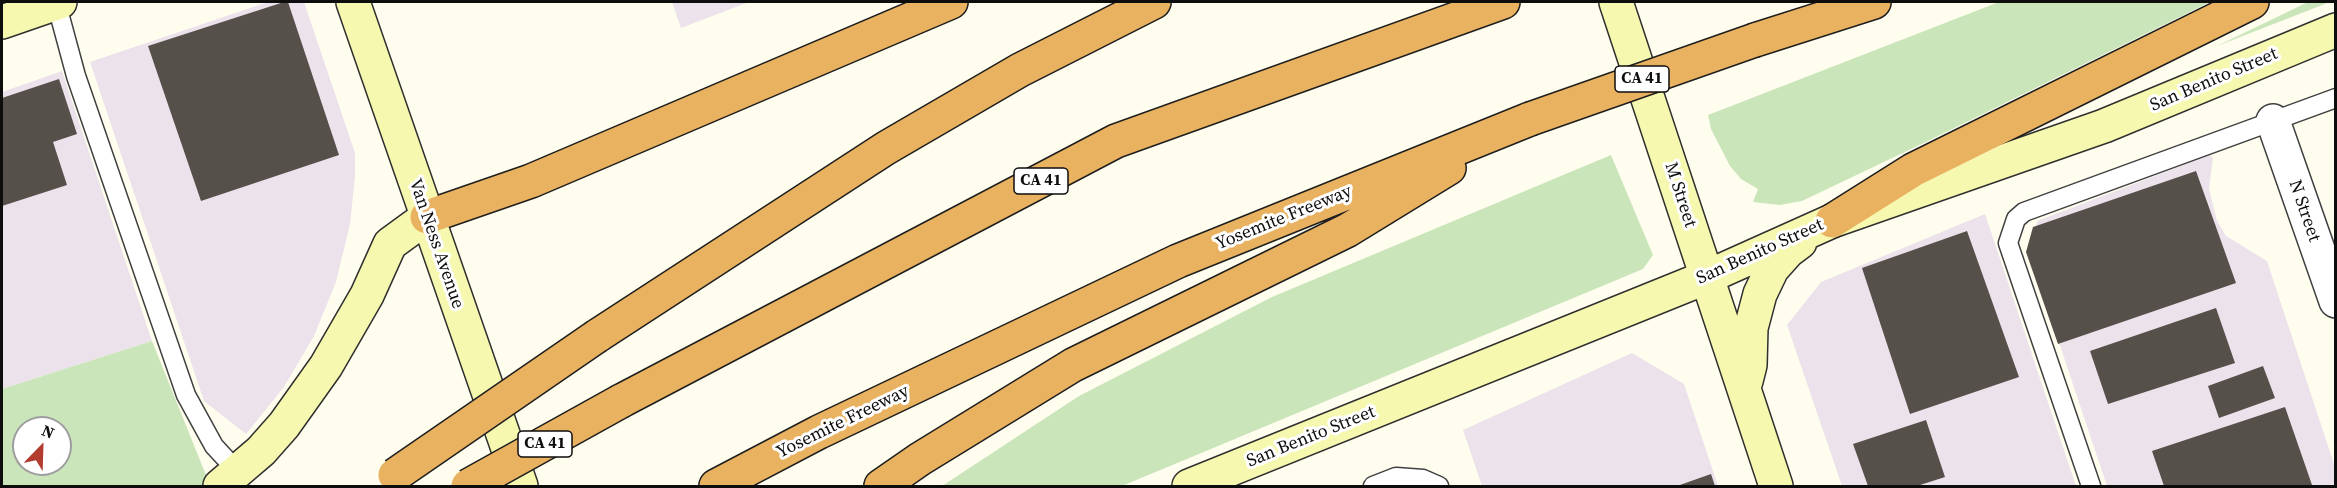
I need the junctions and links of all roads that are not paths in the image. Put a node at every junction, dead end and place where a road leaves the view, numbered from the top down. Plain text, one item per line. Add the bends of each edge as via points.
1 (58, 2) edge
2 (353, 2) edge
3 (951, 2) edge
4 (1154, 2) edge
5 (1616, 2) edge
6 (1874, 2) edge
7 (2252, 2) edge
8 (1493, 6) edge
9 (2, 22) edge
10 (2336, 30) edge
11 (2336, 98) edge
12 (1530, 119) junction
13 (2273, 121) junction
14 (427, 217) junction
15 (1832, 221) junction
16 (1707, 277) junction
17 (2336, 301) edge
18 (1744, 389) junction
19 (229, 479) edge
20 (387, 481) edge
21 (468, 486) edge
22 (521, 486) edge
23 (716, 486) edge
24 (881, 486) edge
25 (1189, 486) edge
26 (1373, 486) edge
27 (1439, 486) edge
28 (1776, 486) edge
29 (2091, 486) edge

1 - 9 street
1 - 19 lane via 76,76 186,395
2 - 14 street, Van Ness Avenue
3 - 14 highway via 531,181
4 - 20 highway, bridge via 1020,70 886,148 597,336
5 - 16 street, M Street
6 - 12 highway, Yosemite Freeway / CA 41, bridge
7 - 15 highway via 1913,170
8 - 21 highway, CA 41, bridge via 1116,141 621,401
10 - 15 street, San Benito Street via 2104,126
11 - 13 lane
12 - 23 highway, Yosemite Freeway / CA 41 via 1178,261 819,432
12 - 24 highway via 1348,230 1073,364
13 - 17 street, N Street
13 - 29 lane via 2024,212 2016,219 2008,243
14 - 19 street via 390,244 368,295 313,385 261,451
14 - 22 street, Van Ness Avenue
15 - 16 street, San Benito Street
15 - 18 street via 1788,251 1772,269 1751,328 1750,365
16 - 18 street, M Street
16 - 25 street, San Benito Street
18 - 28 street, M Street
26 - 27 lane via 1396,477 1423,479

